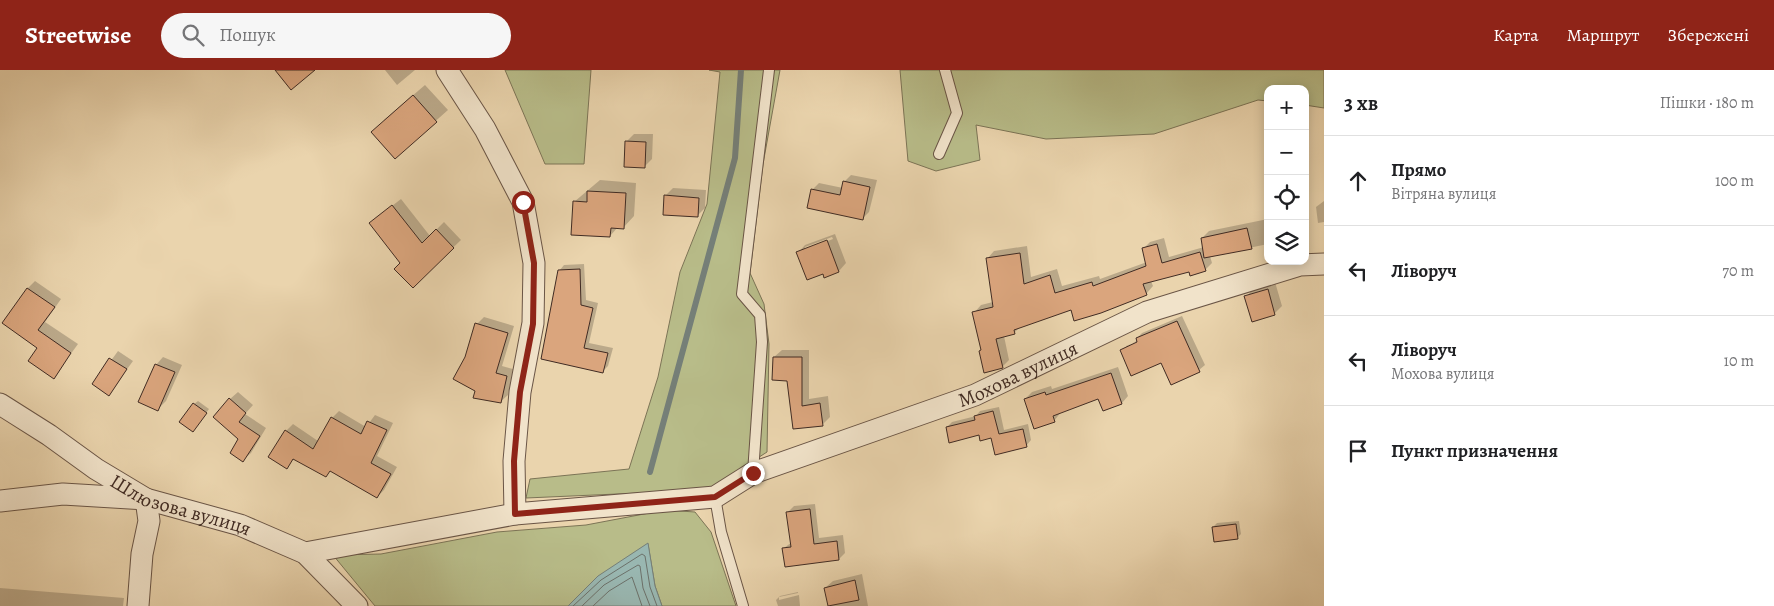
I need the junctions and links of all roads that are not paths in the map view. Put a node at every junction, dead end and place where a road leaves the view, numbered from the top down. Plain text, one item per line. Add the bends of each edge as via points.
1 (447, 70) edge
2 (769, 70) edge
3 (945, 70) edge
4 (939, 154) dead end
5 (1324, 264) edge
6 (0, 404) edge
7 (753, 473) junction
8 (715, 497) junction
9 (146, 499) junction
10 (0, 501) edge
11 (515, 514) junction
12 (305, 553) junction
13 (138, 606) edge
14 (357, 606) edge
15 (743, 606) edge

1 - 11 street via 485,129 523,202 534,263 533,324 520,392 514,461
2 - 7 lane via 742,294 760,316 762,342
3 - 4 lane via 957,113
5 - 7 street, Мохова вулиця via 1300,265 1147,312 975,395
6 - 9 street, Шлюзова вулиця
7 - 8 street, Мохова вулиця
8 - 11 street
8 - 15 lane via 721,532
9 - 10 street via 63,494
9 - 12 street, Шлюзова вулиця via 240,525
9 - 13 street via 149,521 142,554
11 - 12 street
12 - 14 street, Шлюзова вулиця

